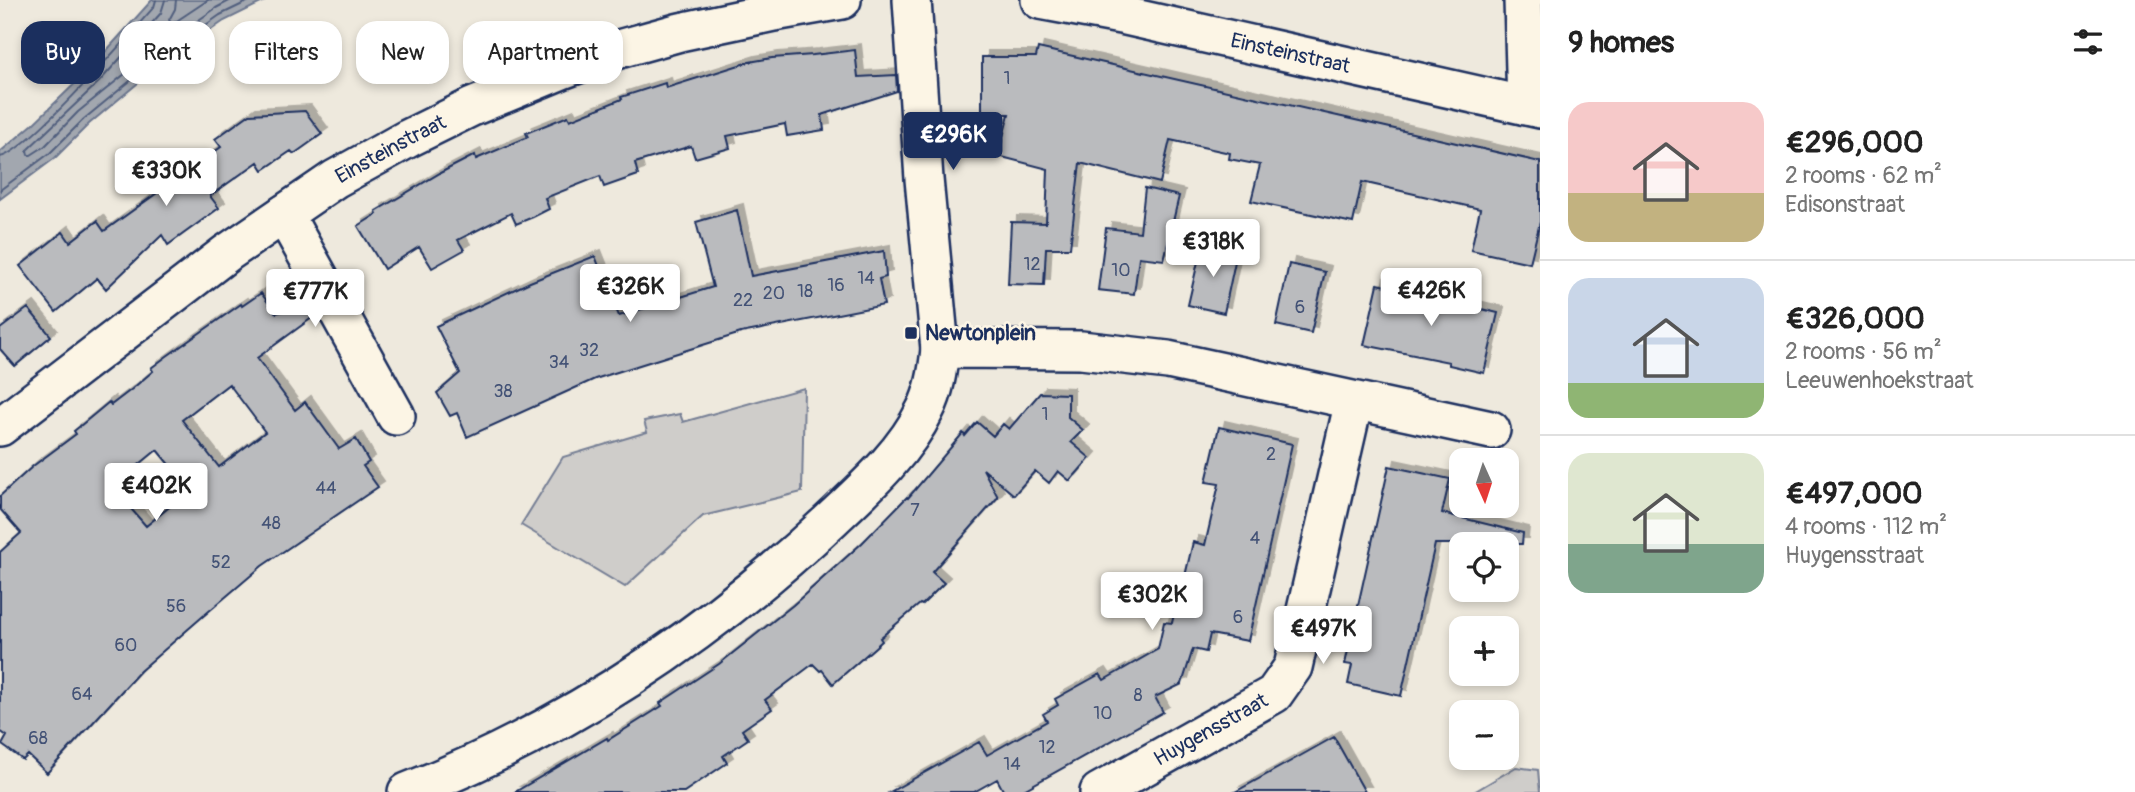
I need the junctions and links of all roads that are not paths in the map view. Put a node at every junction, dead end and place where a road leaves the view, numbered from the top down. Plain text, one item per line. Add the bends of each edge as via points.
1 (842, 0) edge
2 (912, 0) edge
3 (1040, 0) edge
4 (1523, 0) edge
5 (1124, 8) edge
6 (1533, 108) edge
7 (284, 214) junction
8 (940, 349) junction
9 (1354, 401) junction
10 (396, 416) dead end
11 (0, 428) edge
12 (1491, 430) dead end
13 (407, 792) edge
14 (1099, 792) edge

1 - 7 street, Einsteinstraat via 680,32 562,70 409,138
2 - 8 street
3 - 5 street, Einsteinstraat
4 - 6 street
5 - 6 street, Einsteinstraat
7 - 10 street
7 - 11 street, Einsteinstraat via 205,269
8 - 9 street via 1081,351 1168,360
8 - 13 street via 925,411 900,449 859,494 726,611 565,717
9 - 12 street
9 - 14 street, Huygensstraat via 1293,667 1275,694

